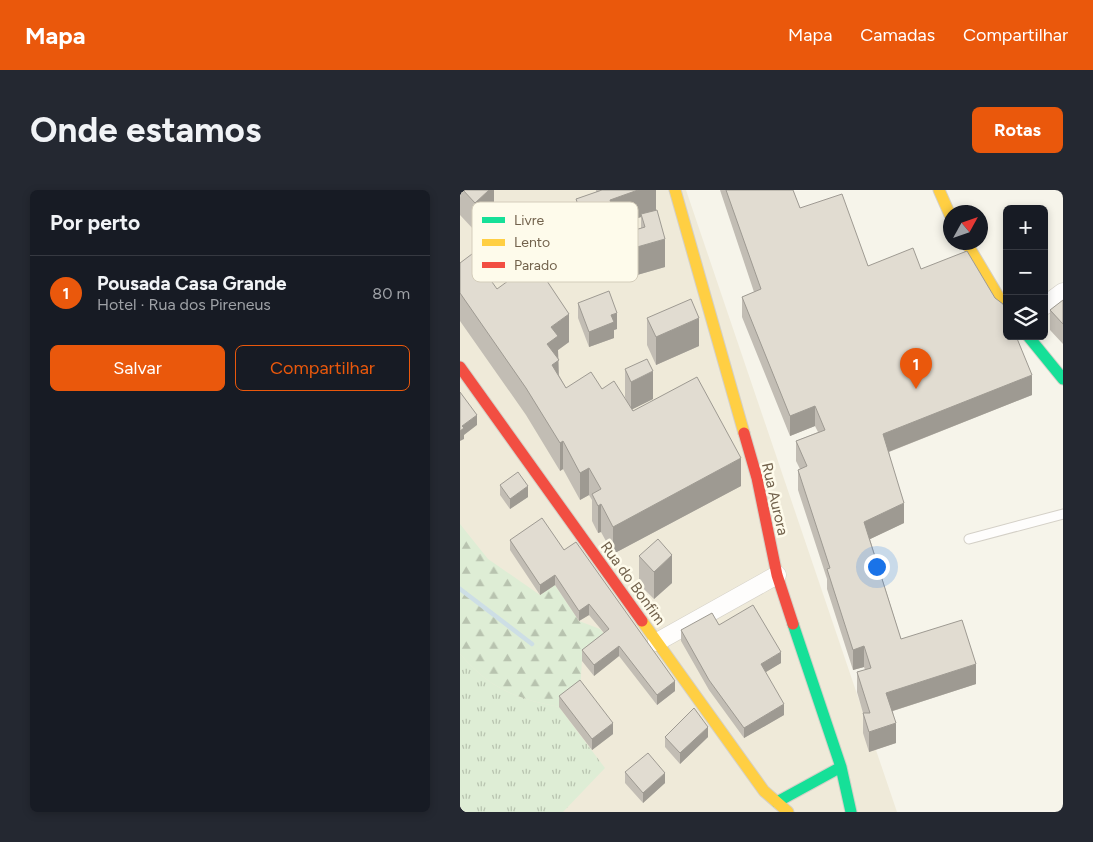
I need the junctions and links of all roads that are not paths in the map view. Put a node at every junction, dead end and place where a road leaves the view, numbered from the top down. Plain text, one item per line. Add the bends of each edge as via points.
1 (675, 190) edge
2 (939, 190) edge
3 (946, 205) edge
4 (971, 250) edge
5 (1063, 292) edge
6 (1048, 303) edge
7 (1003, 304) edge
8 (1031, 340) edge
9 (460, 368) edge
10 (1063, 379) edge
11 (1063, 514) edge
12 (968, 539) dead end
13 (777, 575) junction
14 (657, 642) junction
15 (841, 767) junction
16 (782, 809) edge
17 (851, 812) edge

1 - 13 main road, Rua Aurora via 757,478
2 - 3 main road
4 - 7 main road
5 - 6 street
8 - 10 main road
9 - 14 main road, Rua do Bonfim
11 - 12 lane
13 - 14 street
13 - 15 main road, Rua Aurora
14 - 16 main road, Rua do Bonfim via 764,791
15 - 16 main road
15 - 17 main road, Rua Aurora

